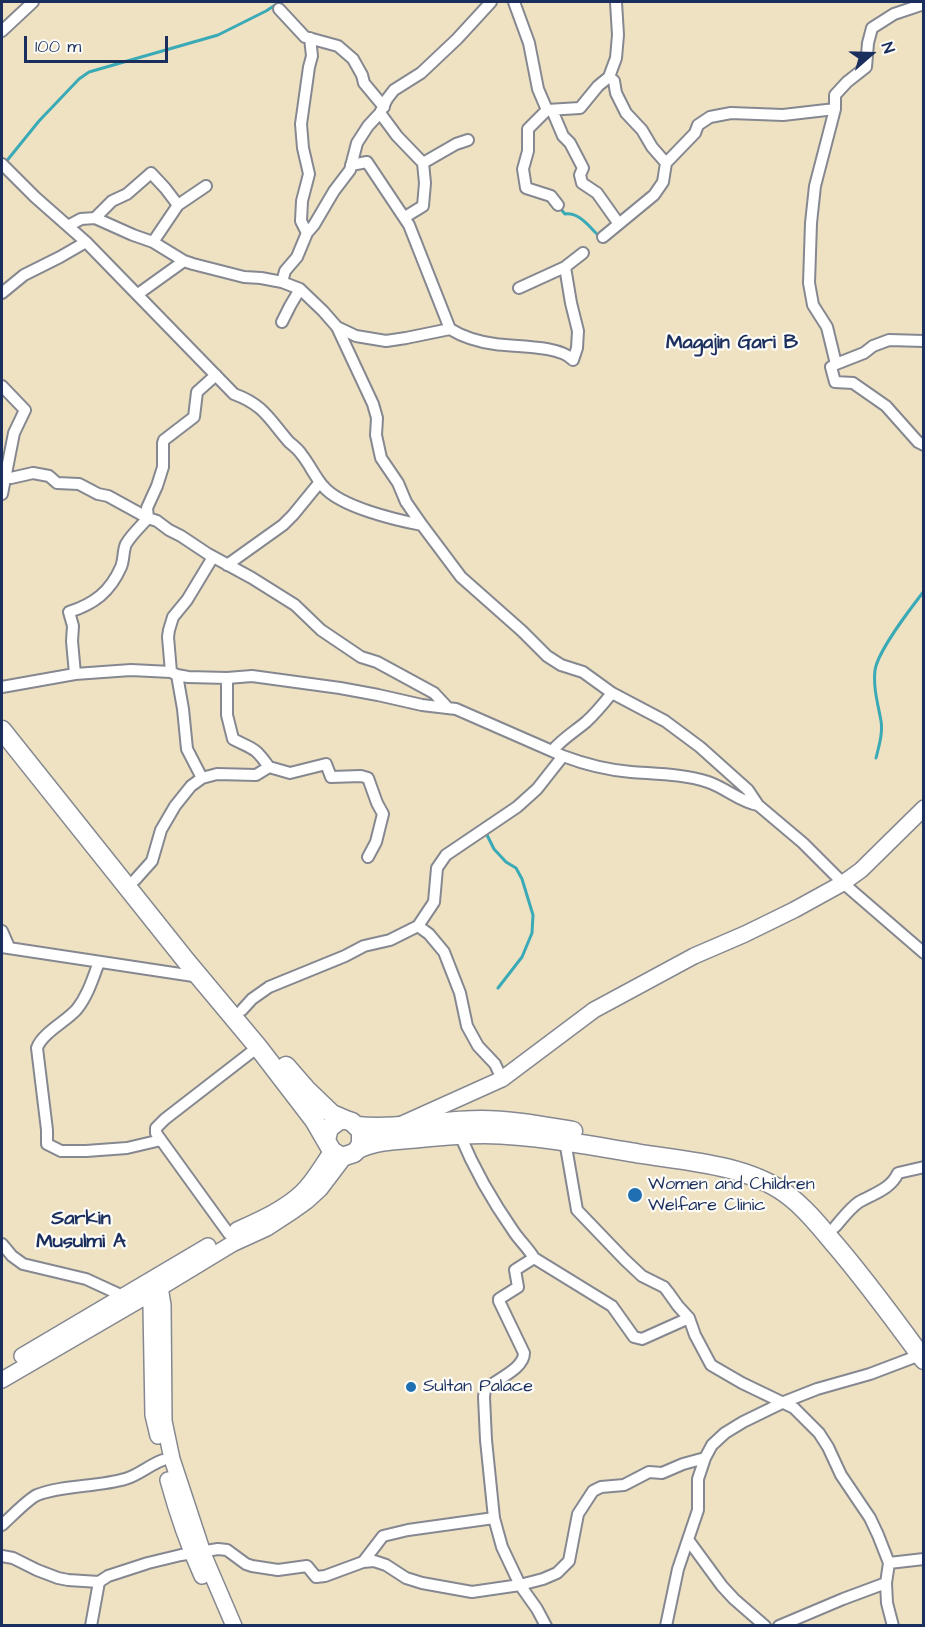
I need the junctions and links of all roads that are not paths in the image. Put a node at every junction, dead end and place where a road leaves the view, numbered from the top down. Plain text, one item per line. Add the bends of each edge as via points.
1 (33, 2) edge
2 (491, 2) edge
3 (514, 2) edge
4 (616, 2) edge
5 (924, 4) edge
6 (279, 9) dead end
7 (2, 31) edge
8 (310, 38) junction
9 (609, 76) junction
10 (835, 109) junction
11 (382, 110) junction
12 (549, 110) junction
13 (468, 140) dead end
14 (423, 163) junction
15 (666, 163) junction
16 (351, 165) junction
17 (4, 166) edge
18 (206, 186) dead end
19 (558, 205) dead end
20 (178, 206) junction
21 (405, 217) junction
22 (95, 218) junction
23 (619, 224) junction
24 (68, 226) junction
25 (307, 233) junction
26 (603, 237) dead end
27 (86, 242) junction
28 (153, 242) junction
29 (583, 254) dead end
30 (184, 261) junction
31 (565, 267) junction
32 (282, 282) junction
33 (519, 288) dead end
34 (300, 290) junction
35 (2, 293) edge
36 (138, 294) junction
37 (282, 321) dead end
38 (337, 327) junction
39 (450, 328) junction
40 (924, 340) edge
41 (836, 364) junction
42 (216, 375) junction
43 (2, 386) edge
44 (924, 445) edge
45 (2, 476) edge
46 (320, 482) junction
47 (2, 494) edge
48 (148, 518) junction
49 (422, 525) junction
50 (213, 558) junction
51 (227, 565) junction
52 (75, 674) junction
53 (174, 674) junction
54 (227, 678) junction
55 (2, 687) edge
56 (612, 693) junction
57 (448, 708) junction
58 (2, 716) edge
59 (2, 730) edge
60 (552, 751) junction
61 (563, 756) junction
62 (269, 767) junction
63 (201, 778) junction
64 (758, 805) junction
65 (924, 808) edge
66 (368, 857) dead end
67 (135, 880) junction
68 (843, 883) junction
69 (418, 926) junction
70 (2, 931) edge
71 (5, 947) edge
72 (924, 953) edge
73 (99, 962) junction
74 (200, 978) junction
75 (242, 1010) junction
76 (258, 1047) junction
77 (502, 1079) junction
78 (352, 1123) junction
79 (397, 1126) junction
80 (460, 1135) junction
81 (160, 1140) junction
82 (565, 1141) junction
83 (340, 1149) junction
84 (924, 1167) edge
85 (835, 1227) junction
86 (229, 1234) junction
87 (2, 1244) edge
88 (7, 1257) edge
89 (534, 1258) junction
90 (151, 1286) junction
91 (123, 1296) junction
92 (689, 1318) junction
93 (922, 1354) edge
94 (2, 1368) edge
95 (2, 1380) edge
96 (784, 1402) junction
97 (705, 1458) junction
98 (163, 1461) junction
99 (494, 1518) junction
100 (2, 1526) edge
101 (688, 1541) junction
102 (197, 1552) junction
103 (2, 1556) edge
104 (924, 1559) edge
105 (363, 1562) junction
106 (888, 1563) junction
107 (99, 1582) junction
108 (886, 1583) junction
109 (520, 1586) junction
110 (91, 1626) edge
111 (224, 1626) edge
112 (234, 1626) edge
113 (546, 1626) edge
114 (666, 1626) edge
115 (765, 1626) edge
116 (779, 1626) edge
117 (893, 1626) edge

1 - 7 street
2 - 11 street via 420,73 394,90
3 - 12 street via 529,43 538,89
4 - 9 street via 616,58
5 - 10 street via 894,14 872,28 866,67 835,95
6 - 8 street
8 - 11 street via 338,46 353,59
8 - 25 street via 312,56 301,124 309,174 301,221
9 - 12 street via 580,108
9 - 15 street via 626,113
10 - 15 street via 710,117 698,125
10 - 41 street via 815,186 809,283 813,305 827,327
11 - 14 street via 397,136
11 - 16 street via 357,143
12 - 19 street via 528,129 523,169 526,188 551,196
12 - 23 street via 583,168 582,183 597,193
13 - 14 street
14 - 21 street via 423,206
15 - 23 street via 663,182 654,195
16 - 21 street via 367,162
16 - 25 street
17 - 24 street
18 - 20 street
20 - 22 street via 151,172
20 - 28 street
21 - 39 street
22 - 24 street via 81,219
22 - 28 street
23 - 26 street
24 - 27 street
25 - 32 street
27 - 35 street via 24,275
27 - 36 street
28 - 30 street
29 - 31 street
30 - 32 street via 244,278
30 - 36 street
31 - 33 street
31 - 39 street via 578,331 573,360 550,350 492,344
32 - 34 street
34 - 37 street
34 - 38 street
36 - 42 street
38 - 39 street via 356,336 386,341
38 - 49 street via 373,404 381,458
40 - 41 street via 890,339
41 - 44 street via 831,367 835,382 853,383 878,400
42 - 46 street via 234,394 263,410
42 - 48 street via 197,392 194,417 164,440 163,467 147,508
43 - 47 street via 25,410 14,433
45 - 48 street via 33,473 49,476 57,483 79,484
46 - 49 street via 355,506
46 - 51 street via 283,525
48 - 50 street
48 - 52 street via 125,546 122,565 104,593 94,602 69,612
49 - 56 street via 461,577 547,656 583,672
50 - 51 street
50 - 53 street via 173,617 168,637
51 - 57 street via 295,605 321,630 361,657 434,693
52 - 53 street via 131,670
52 - 55 street
53 - 54 street
53 - 63 street via 187,749
54 - 57 street via 252,676
54 - 62 street via 226,715 232,739 252,747
56 - 60 street via 600,709
56 - 64 street via 693,741 748,790
57 - 60 street via 467,712
58 - 67 highway
59 - 74 highway
60 - 61 street
61 - 64 street via 598,766 708,782
61 - 69 street via 517,807 446,855 437,868 434,902
62 - 63 street via 256,775 217,774
62 - 66 street via 290,772 326,764 332,777 368,778 383,814
63 - 67 street via 175,806 158,836 152,861
64 - 68 street
65 - 68 street
67 - 75 highway
68 - 72 street
68 - 77 street via 594,1010
69 - 75 street via 269,987
69 - 77 street via 444,952 458,986 467,1026
70 - 71 street
71 - 73 street
73 - 74 street
73 - 81 street via 75,1011 38,1044 47,1144 61,1151 86,1151 127,1148
74 - 76 highway
75 - 78 highway via 292,1074 332,1114
76 - 81 street via 160,1123 156,1128
76 - 83 highway
77 - 79 street
78 - 79 highway
78 - 83 highway via 362,1137
78 - 83 highway via 334,1123 326,1133
79 - 85 highway via 506,1121 720,1157 760,1168 776,1177 809,1199
80 - 82 highway
80 - 83 highway
80 - 89 street via 478,1173
81 - 86 street
82 - 92 street via 577,1210 642,1276 664,1287
82 - 93 highway via 733,1170 783,1192 806,1211 848,1259
83 - 86 street via 301,1193
83 - 90 street via 320,1190 293,1211
84 - 85 street via 898,1173 894,1181 858,1203
85 - 93 highway
86 - 90 street
87 - 88 street
88 - 91 street via 86,1279
89 - 92 street via 612,1306 638,1339
89 - 99 street via 515,1270 518,1287 499,1299 524,1353 523,1361 484,1394
90 - 91 street
90 - 95 street
90 - 98 street via 153,1415
90 - 102 street via 163,1305 164,1421
91 - 94 street
92 - 96 street via 711,1365
93 - 96 street
96 - 97 street via 724,1433
96 - 106 street via 819,1433 870,1518
97 - 101 street via 698,1479 698,1510
97 - 109 street via 662,1473 649,1472 624,1485 593,1491 578,1514 569,1561 557,1573
98 - 100 street via 127,1479 36,1496
98 - 102 street via 176,1508
99 - 105 street via 383,1536
99 - 109 street via 502,1548
101 - 114 street
101 - 115 street via 722,1586
102 - 105 street via 223,1549 246,1564 278,1570 307,1566 316,1577
102 - 107 street via 108,1575
102 - 111 street
102 - 112 street
103 - 107 street via 58,1578
104 - 106 street
105 - 109 street via 379,1561 406,1578 472,1592
106 - 108 street
107 - 110 street
108 - 116 street
108 - 117 street
109 - 113 street

